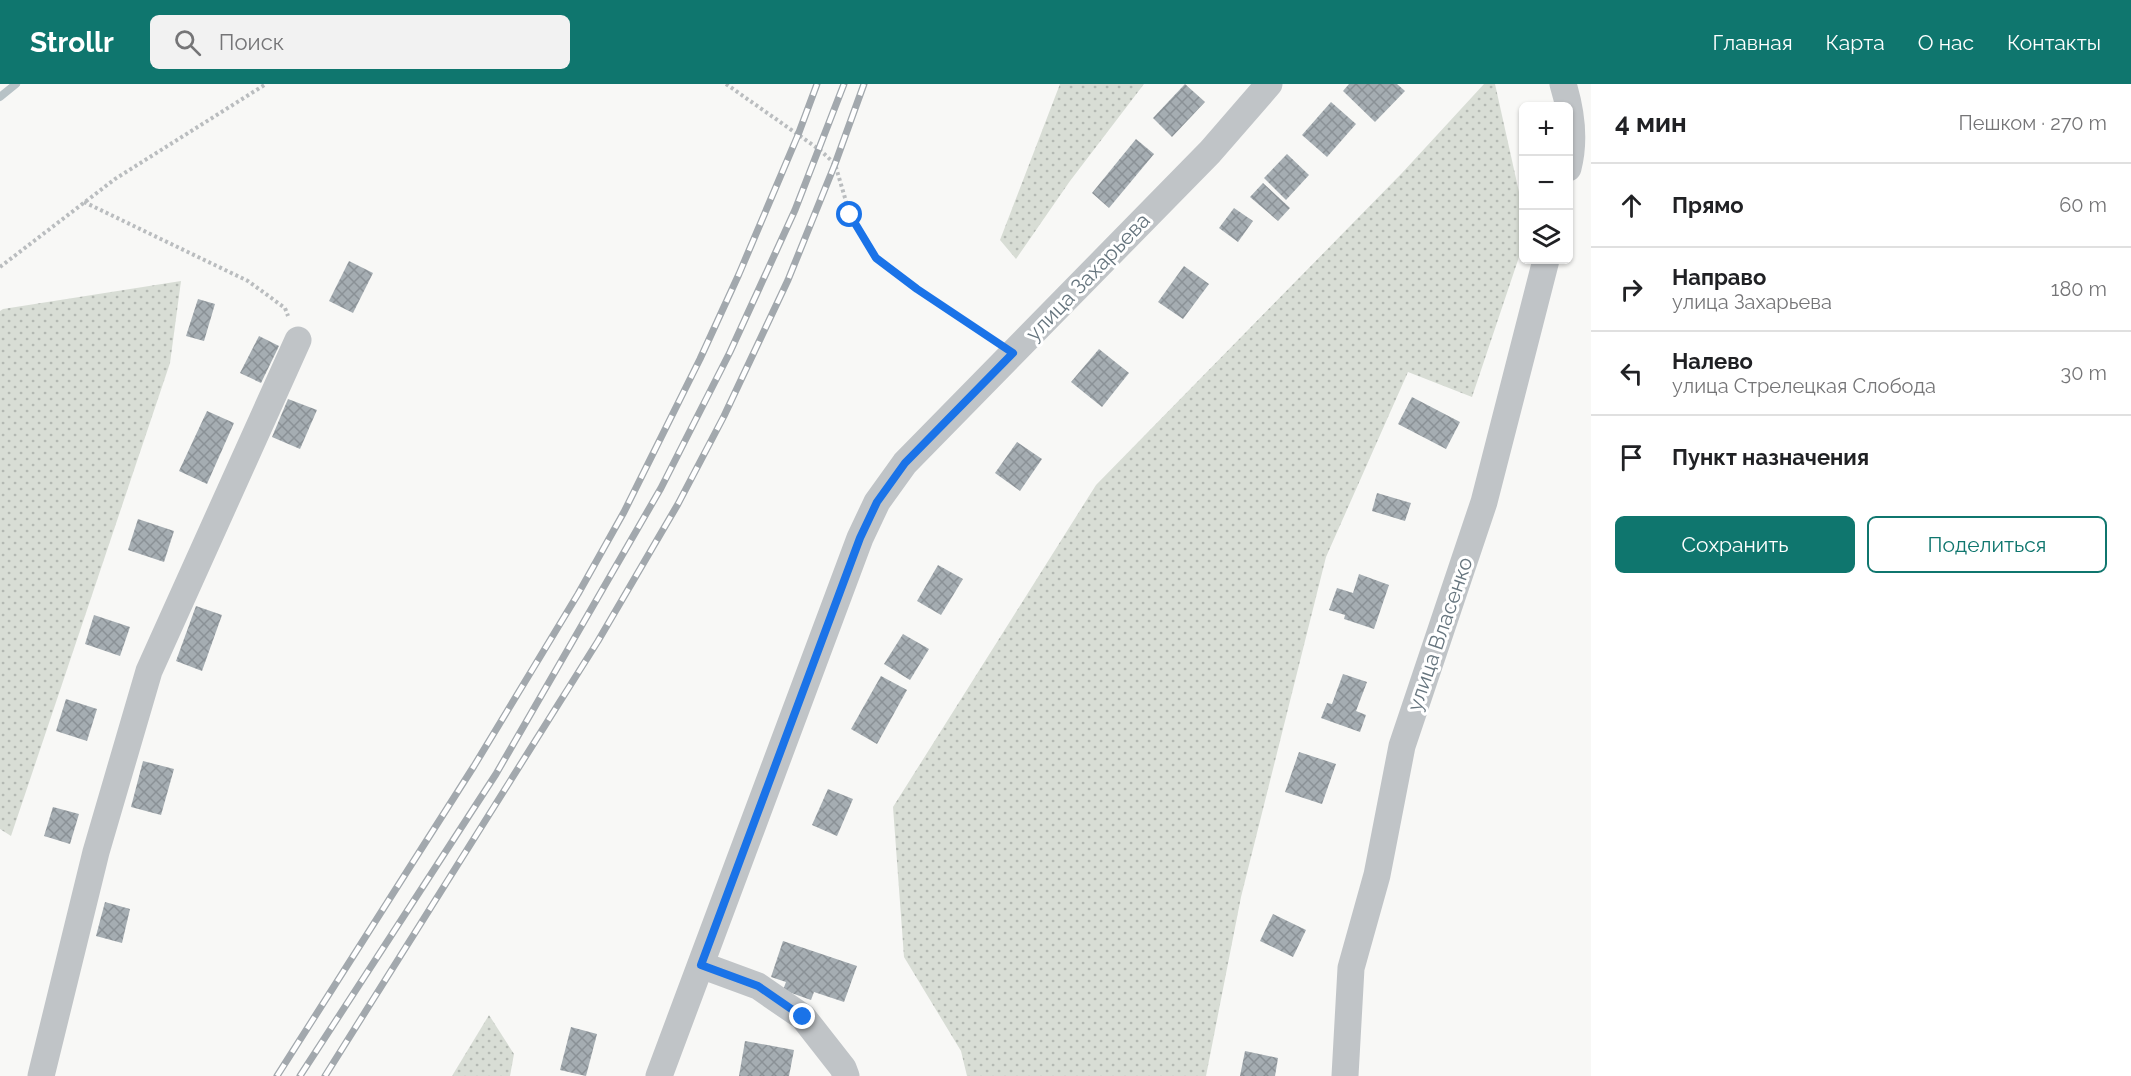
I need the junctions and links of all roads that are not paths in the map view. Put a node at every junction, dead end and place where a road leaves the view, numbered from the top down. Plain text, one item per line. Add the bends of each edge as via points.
1 (1269, 84) edge
2 (1563, 84) edge
3 (1571, 156) edge
4 (1545, 264) edge
5 (298, 340) road end
6 (701, 965) junction
7 (41, 1076) edge
8 (659, 1076) edge
9 (846, 1076) edge
10 (1345, 1076) edge

1 - 6 street, улица Захарьева via 1210,152 905,463 877,502 860,538
2 - 3 street via 1568,101
4 - 10 street, улица Власенко via 1484,502 1402,746 1377,875 1351,968
5 - 7 street via 149,671 96,852
6 - 8 street, улица Захарьева
6 - 9 street via 758,986 803,1017

